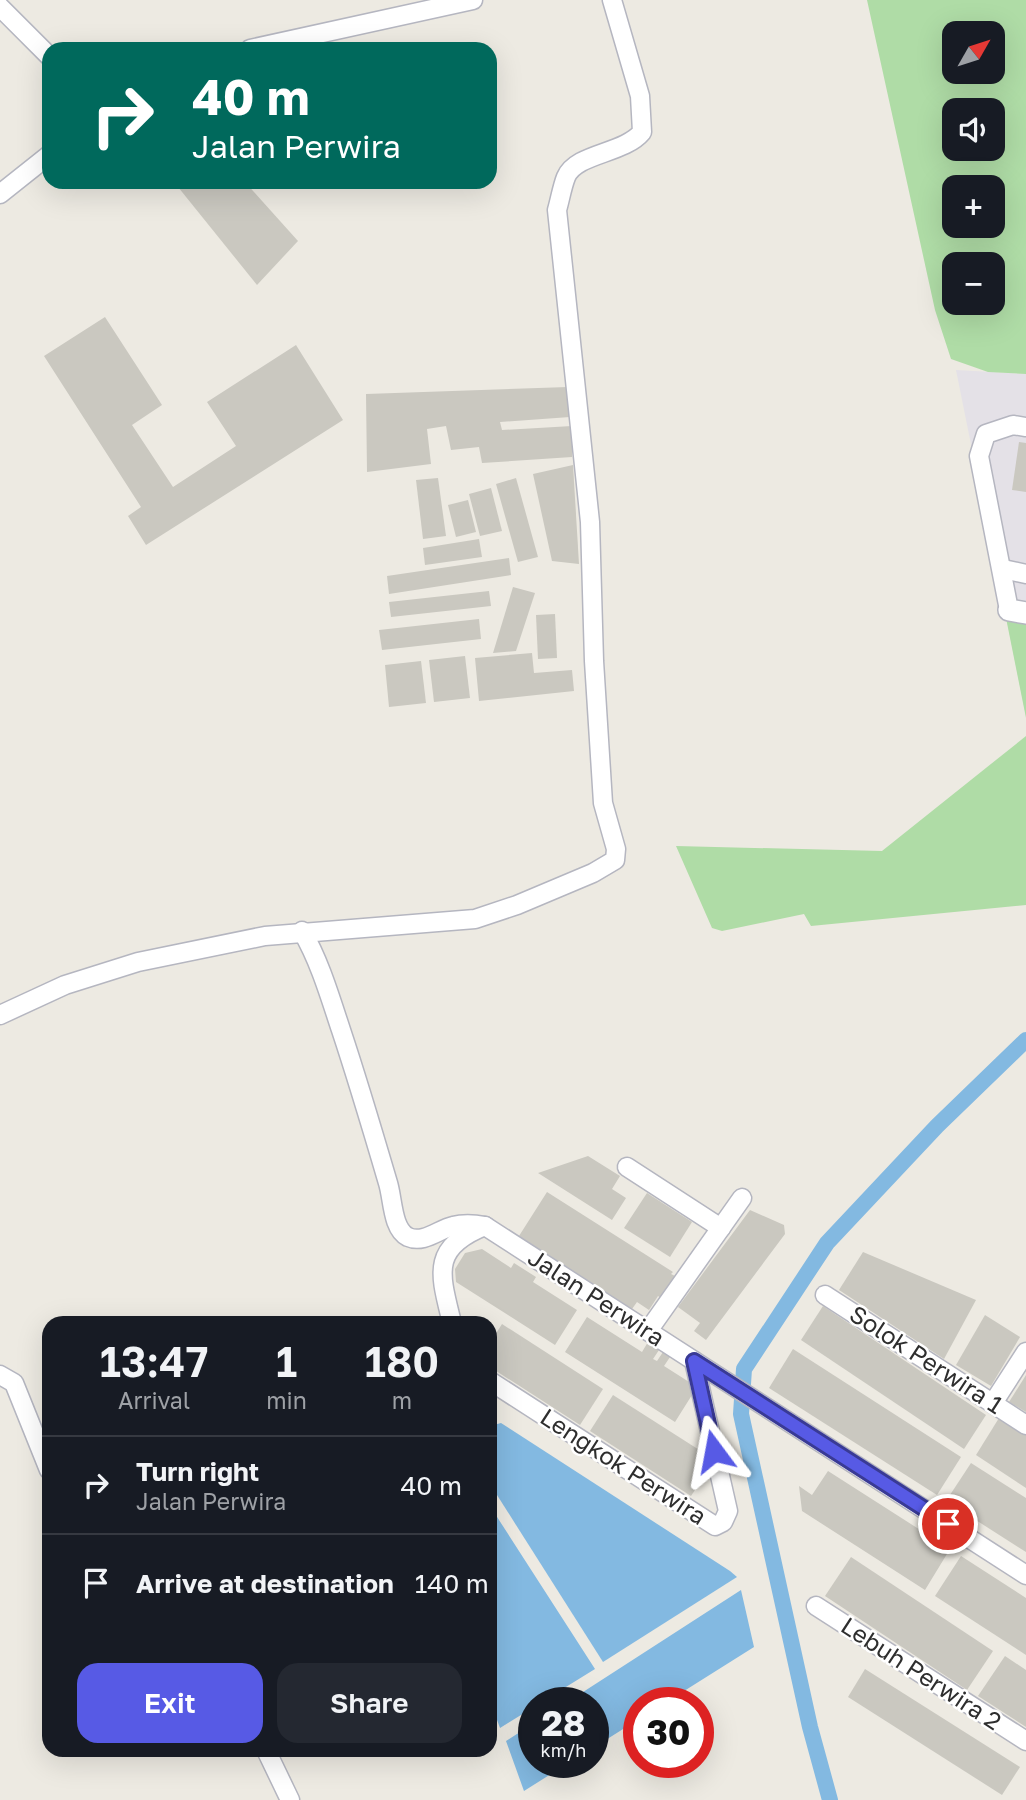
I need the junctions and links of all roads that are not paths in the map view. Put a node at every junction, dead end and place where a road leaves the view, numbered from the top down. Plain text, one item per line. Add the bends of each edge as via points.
1 (473, 0) edge
2 (612, 0) edge
3 (0, 7) edge
4 (282, 42) edge
5 (42, 49) edge
6 (42, 161) edge
7 (0, 194) edge
8 (1026, 427) edge
9 (1003, 569) junction
10 (1026, 574) edge
11 (1017, 612) edge
12 (302, 931) junction
13 (0, 1014) edge
14 (627, 1167) dead end
15 (742, 1198) dead end
16 (485, 1226) junction
17 (721, 1228) junction
18 (825, 1295) dead end
19 (450, 1316) edge
20 (648, 1331) junction
21 (1026, 1352) edge
22 (694, 1361) junction
23 (0, 1375) edge
24 (497, 1386) edge
25 (993, 1404) junction
26 (1026, 1425) edge
27 (42, 1453) edge
28 (1026, 1575) edge
29 (816, 1606) dead end
30 (1026, 1741) edge
31 (269, 1757) edge
32 (290, 1800) edge

1 - 4 street
2 - 12 street via 640,96 642,132 633,142 574,165 566,176 557,210 590,522 603,803 615,860 530,900 475,919
3 - 5 street
6 - 7 street
8 - 9 street via 1013,425 986,434 979,456
9 - 10 street
9 - 11 street
12 - 13 street via 138,962 65,985
12 - 16 street via 318,963 364,1101 398,1227 411,1238 420,1238 459,1224
14 - 17 street
15 - 17 street
16 - 19 street via 467,1233 444,1256 441,1280
16 - 20 street, Jalan Perwira
17 - 20 street
18 - 25 street, Solok Perwira 1
20 - 22 street, Jalan Perwira
21 - 25 street
22 - 24 street, Lengkok Perwira via 728,1511 715,1526
22 - 28 street, Jalan Perwira
23 - 27 street via 13,1383
25 - 26 street, Solok Perwira 1
29 - 30 street, Lebuh Perwira 2
31 - 32 street

